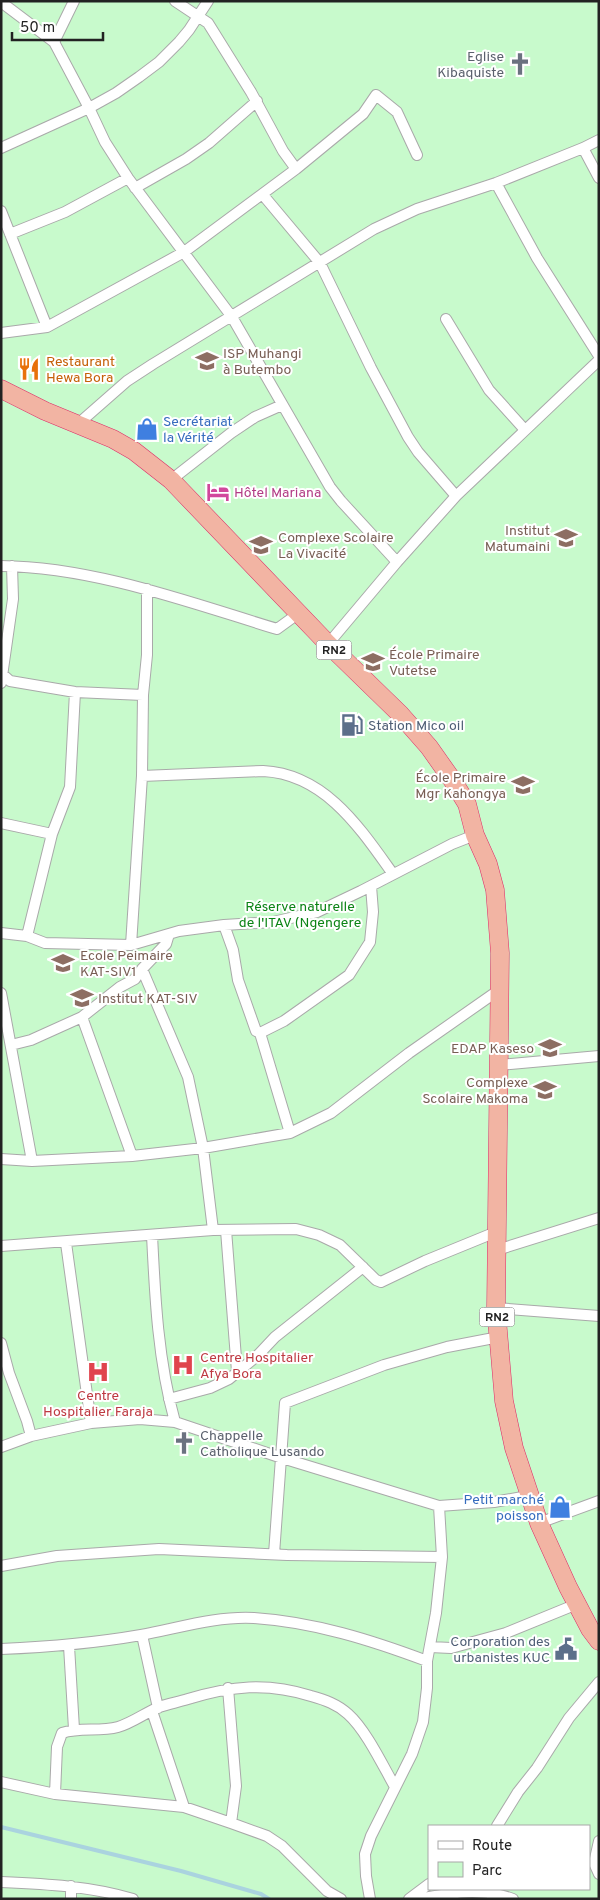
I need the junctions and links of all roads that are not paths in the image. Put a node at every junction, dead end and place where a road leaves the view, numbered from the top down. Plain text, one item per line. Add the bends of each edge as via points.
1 (74, 1) edge
2 (175, 1) edge
3 (208, 1) edge
4 (1, 2) edge
5 (197, 16) junction
6 (54, 42) junction
7 (257, 101) junction
8 (89, 108) junction
9 (599, 140) edge
10 (1, 148) edge
11 (583, 148) junction
12 (417, 155) dead end
13 (296, 169) junction
14 (128, 178) junction
15 (599, 178) edge
16 (496, 183) junction
17 (135, 188) junction
18 (263, 195) junction
19 (1, 210) edge
20 (10, 234) junction
21 (184, 252) junction
22 (320, 263) junction
23 (232, 317) junction
24 (446, 319) dead end
25 (46, 327) junction
26 (1, 333) edge
27 (599, 356) edge
28 (599, 360) edge
29 (1, 389) edge
30 (282, 405) junction
31 (78, 424) junction
32 (525, 430) junction
33 (171, 480) junction
34 (456, 496) junction
35 (397, 562) junction
36 (7, 566) edge
37 (147, 589) junction
38 (299, 613) junction
39 (328, 644) junction
40 (2, 677) edge
41 (75, 692) junction
42 (143, 695) junction
43 (142, 776) junction
44 (1, 823) edge
45 (52, 834) junction
46 (474, 834) junction
47 (393, 874) junction
48 (371, 886) junction
49 (224, 925) junction
50 (1, 933) edge
51 (169, 934) junction
52 (27, 936) junction
53 (131, 945) junction
54 (142, 970) junction
55 (499, 990) junction
56 (1, 993) edge
57 (82, 1017) junction
58 (260, 1033) junction
59 (11, 1045) junction
60 (599, 1056) edge
61 (499, 1065) junction
62 (290, 1133) junction
63 (204, 1148) junction
64 (132, 1156) junction
65 (1, 1159) edge
66 (32, 1161) junction
67 (599, 1218) edge
68 (213, 1230) junction
69 (226, 1230) junction
70 (496, 1232) junction
71 (152, 1235) junction
72 (66, 1243) junction
73 (1, 1246) edge
74 (497, 1250) junction
75 (363, 1267) junction
76 (496, 1308) junction
77 (599, 1316) edge
78 (499, 1337) junction
79 (1, 1343) edge
80 (237, 1371) junction
81 (169, 1399) junction
82 (175, 1422) junction
83 (91, 1423) junction
84 (31, 1436) junction
85 (1, 1448) edge
86 (282, 1458) junction
87 (528, 1496) junction
88 (599, 1501) edge
89 (439, 1506) junction
90 (539, 1523) junction
91 (274, 1554) junction
92 (442, 1557) junction
93 (1, 1566) edge
94 (577, 1604) junction
95 (142, 1634) junction
96 (599, 1641) edge
97 (69, 1646) junction
98 (430, 1647) junction
99 (1, 1650) edge
100 (427, 1661) junction
101 (599, 1682) edge
102 (228, 1688) junction
103 (155, 1710) junction
104 (74, 1729) junction
105 (1, 1782) edge
106 (395, 1787) junction
107 (55, 1794) junction
108 (184, 1807) junction
109 (231, 1823) junction
110 (498, 1825) edge
111 (599, 1841) edge
112 (599, 1874) edge
113 (1, 1882) edge
114 (428, 1885) edge
115 (71, 1886) junction
116 (71, 1899) edge
117 (133, 1899) edge
118 (341, 1899) edge
119 (370, 1899) edge
120 (409, 1899) edge
121 (418, 1899) edge
122 (513, 1899) edge

1 - 6 street
2 - 5 street
3 - 5 street
4 - 6 street
5 - 7 street via 208,23
5 - 8 street via 189,30 159,62
6 - 8 street
7 - 13 street
7 - 17 street via 186,159
8 - 10 street
8 - 14 street via 105,142
9 - 11 street
11 - 15 street
11 - 16 street
12 - 13 street via 397,112 376,96 363,114
13 - 18 street
14 - 17 street
14 - 20 street via 65,212
16 - 22 street via 417,209 374,229
16 - 27 street via 537,258
17 - 21 street
18 - 21 street
18 - 22 street
19 - 20 street
20 - 25 street
21 - 23 street
21 - 25 street
22 - 23 street
22 - 34 street via 408,438
23 - 30 street
23 - 31 street via 127,381
24 - 32 street via 490,390
25 - 26 street
28 - 32 street
29 - 31 highway, RN2
30 - 33 street via 231,433
30 - 35 street via 330,487
31 - 33 highway, RN2 via 134,451
32 - 34 street
33 - 38 highway, RN2
34 - 35 street
35 - 39 street
36 - 37 street via 69,573
36 - 40 street via 13,599
37 - 38 street via 277,629
37 - 42 street
38 - 39 highway, RN2
39 - 46 highway, RN2 via 429,747 467,804
40 - 41 street
41 - 42 street
41 - 45 street via 70,787
42 - 43 street
43 - 47 street via 263,771 293,776 308,783 342,809 362,830
43 - 53 street
44 - 45 street
45 - 52 street
46 - 47 street
46 - 55 highway, RN2 via 488,864 495,890 500,952
47 - 48 street
48 - 49 street via 317,912 273,922
48 - 58 street via 370,942 349,976 284,1021
49 - 51 street
49 - 58 street via 233,950 238,980 256,1031
50 - 52 street
51 - 53 street
51 - 54 street via 166,944
52 - 53 street via 45,942
54 - 57 street via 135,979
54 - 63 street via 188,1077
55 - 61 highway, RN2
55 - 62 street via 331,1113
56 - 59 street
57 - 59 street via 31,1040
57 - 64 street
58 - 62 street
59 - 66 street
60 - 61 street
61 - 70 highway, RN2
62 - 63 street
63 - 64 street
63 - 68 street
64 - 66 street
65 - 66 street
67 - 74 street
68 - 69 street
68 - 71 street
69 - 75 street via 296,1229 319,1235 340,1245
69 - 80 street
70 - 74 highway, RN2
70 - 75 street via 381,1282
71 - 72 street
71 - 81 street via 158,1333
72 - 73 street
72 - 83 street
74 - 76 highway, RN2
75 - 80 street
76 - 77 street
76 - 78 highway, RN2
78 - 86 street via 447,1347 384,1366 285,1403
78 - 87 highway, RN2 via 504,1401
79 - 84 street
80 - 81 street via 229,1379 210,1388
81 - 82 street
82 - 83 street via 140,1419
82 - 86 street
83 - 84 street
84 - 85 street
86 - 89 street
86 - 91 street
87 - 89 street
87 - 90 highway, RN2
88 - 90 street
89 - 92 street
90 - 94 highway, RN2
91 - 92 street
91 - 93 street via 159,1549 57,1556
92 - 98 street
94 - 96 highway, RN2
94 - 98 street via 506,1633 451,1648
95 - 97 street
95 - 100 street via 220,1619 253,1618 332,1630 383,1644
95 - 103 street
97 - 99 street
97 - 104 street
98 - 100 street
100 - 106 street via 423,1722 412,1754
101 - 110 street via 569,1718
102 - 103 street
102 - 106 street via 292,1690 338,1706 365,1737
102 - 109 street via 236,1786
103 - 104 street via 119,1726 97,1730
103 - 108 street
104 - 107 street via 62,1733 57,1747
105 - 107 street
106 - 119 street via 365,1854
107 - 108 street
108 - 109 street
109 - 118 street via 267,1836 282,1846 327,1891
111 - 112 street via 594,1863
113 - 115 street
114 - 120 street
115 - 116 street
115 - 117 street
121 - 122 street via 472,1891

